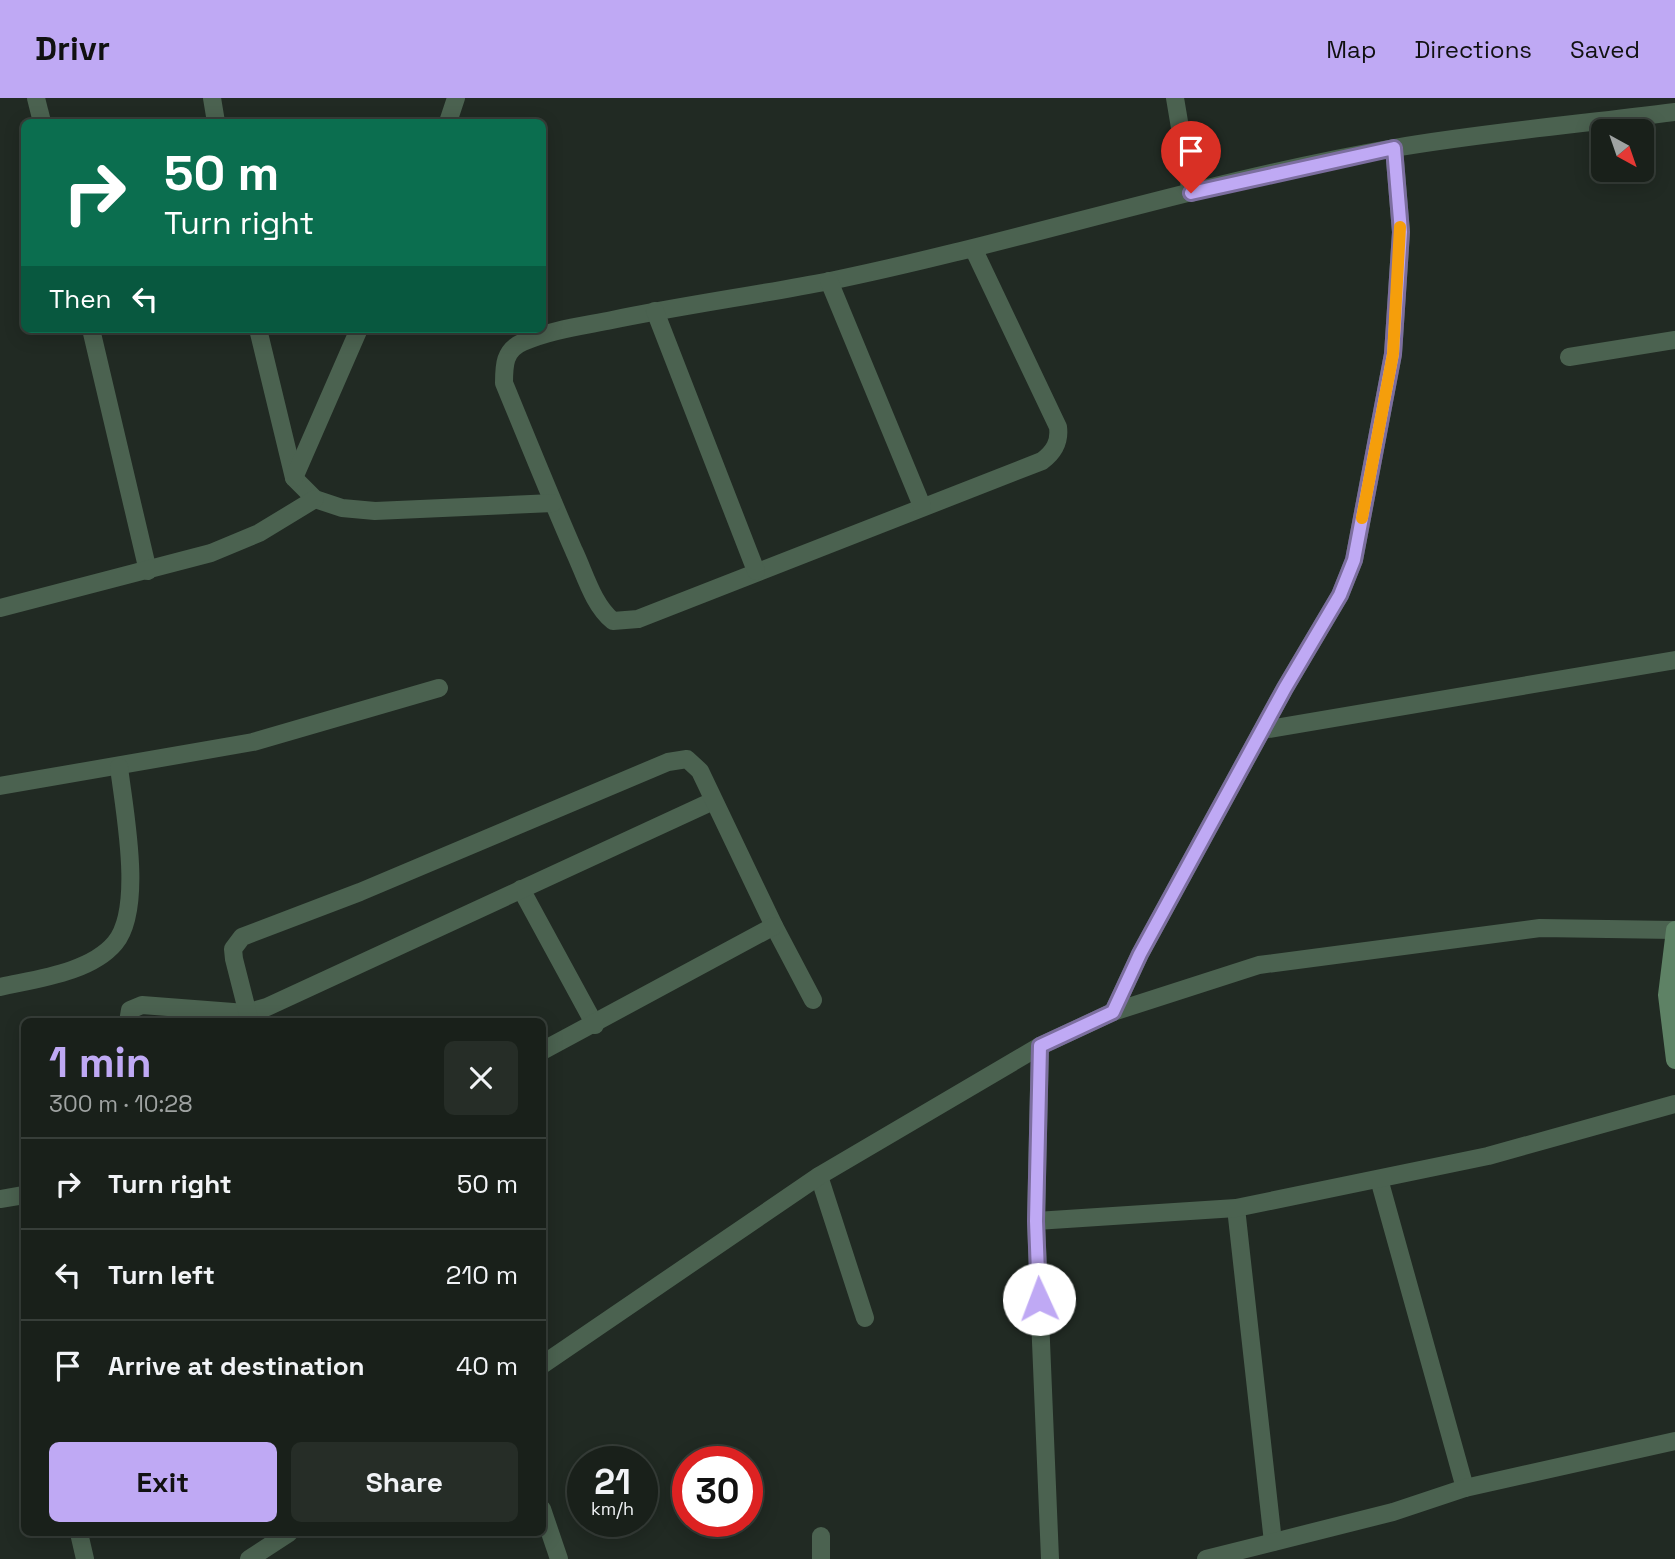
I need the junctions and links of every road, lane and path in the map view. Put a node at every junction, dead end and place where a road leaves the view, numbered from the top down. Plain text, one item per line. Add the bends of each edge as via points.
1 (36, 98) edge
2 (212, 98) edge
3 (456, 98) edge
4 (1175, 98) edge
5 (1675, 112) edge
6 (41, 119) edge
7 (216, 119) edge
8 (449, 119) edge
9 (1394, 148) junction
10 (1191, 193) junction
11 (973, 248) junction
12 (829, 281) junction
13 (655, 311) junction
14 (92, 333) edge
15 (259, 333) edge
16 (357, 333) edge
17 (1675, 340) edge
18 (1569, 357) dead end
19 (294, 478) junction
20 (315, 499) junction
21 (553, 503) junction
22 (922, 506) junction
23 (148, 571) junction
24 (756, 572) junction
25 (0, 608) edge
26 (1675, 660) edge
27 (439, 688) dead end
28 (1263, 730) junction
29 (119, 767) junction
30 (0, 786) edge
31 (713, 801) junction
32 (522, 889) junction
33 (774, 926) junction
34 (1675, 930) edge
35 (0, 987) edge
36 (813, 1000) dead end
37 (1113, 1012) junction
38 (248, 1017) edge
39 (129, 1018) edge
40 (595, 1025) junction
41 (1040, 1046) junction
42 (546, 1049) edge
43 (1675, 1060) edge
44 (1675, 1104) edge
45 (819, 1176) junction
46 (1379, 1179) junction
47 (21, 1196) edge
48 (0, 1199) edge
49 (1236, 1208) junction
50 (1036, 1221) junction
51 (865, 1318) dead end
52 (546, 1363) edge
53 (1675, 1441) edge
54 (1465, 1488) junction
55 (546, 1521) edge
56 (80, 1536) edge
57 (285, 1536) edge
58 (821, 1536) dead end
59 (1273, 1542) junction
60 (257, 1557) edge
61 (85, 1559) edge
62 (559, 1559) edge
63 (821, 1559) edge
64 (1050, 1559) edge
65 (1206, 1559) edge

1 - 6 street
2 - 7 street
3 - 8 street
4 - 10 street
5 - 9 street
9 - 10 street
9 - 28 street via 1401,232 1393,354 1354,560 1340,595
10 - 11 street
11 - 12 street
11 - 22 street via 1059,436 1056,447 1042,461
12 - 13 street
12 - 22 street
13 - 21 street via 555,331 524,341 508,354 503,383
13 - 24 street
14 - 23 street
15 - 19 street
16 - 19 street
17 - 18 street
19 - 20 street
20 - 21 street via 342,508 375,510
20 - 23 street via 239,543
21 - 24 street via 596,599 613,621 638,619
22 - 24 street
23 - 25 street
26 - 28 street
27 - 29 street via 253,742
28 - 37 street
29 - 30 street
29 - 35 street via 132,876 130,900 116,943 65,973
31 - 32 street
31 - 33 street
31 - 38 street via 693,762 668,762 360,892 250,932 233,949
32 - 38 street
32 - 40 street
33 - 36 street
33 - 40 street
34 - 37 street via 1540,929 1259,965
34 - 43 main road via 1667,995
37 - 41 street
38 - 39 street via 142,1005 130,1010
40 - 42 street
41 - 45 street
41 - 50 street
44 - 46 street via 1488,1156
45 - 51 street
45 - 52 street
46 - 49 street
46 - 54 street
47 - 48 street
49 - 50 street
49 - 59 street
50 - 64 street
53 - 54 street
54 - 59 street via 1393,1512
55 - 62 street
56 - 61 street
57 - 60 street
58 - 63 street
59 - 65 street

